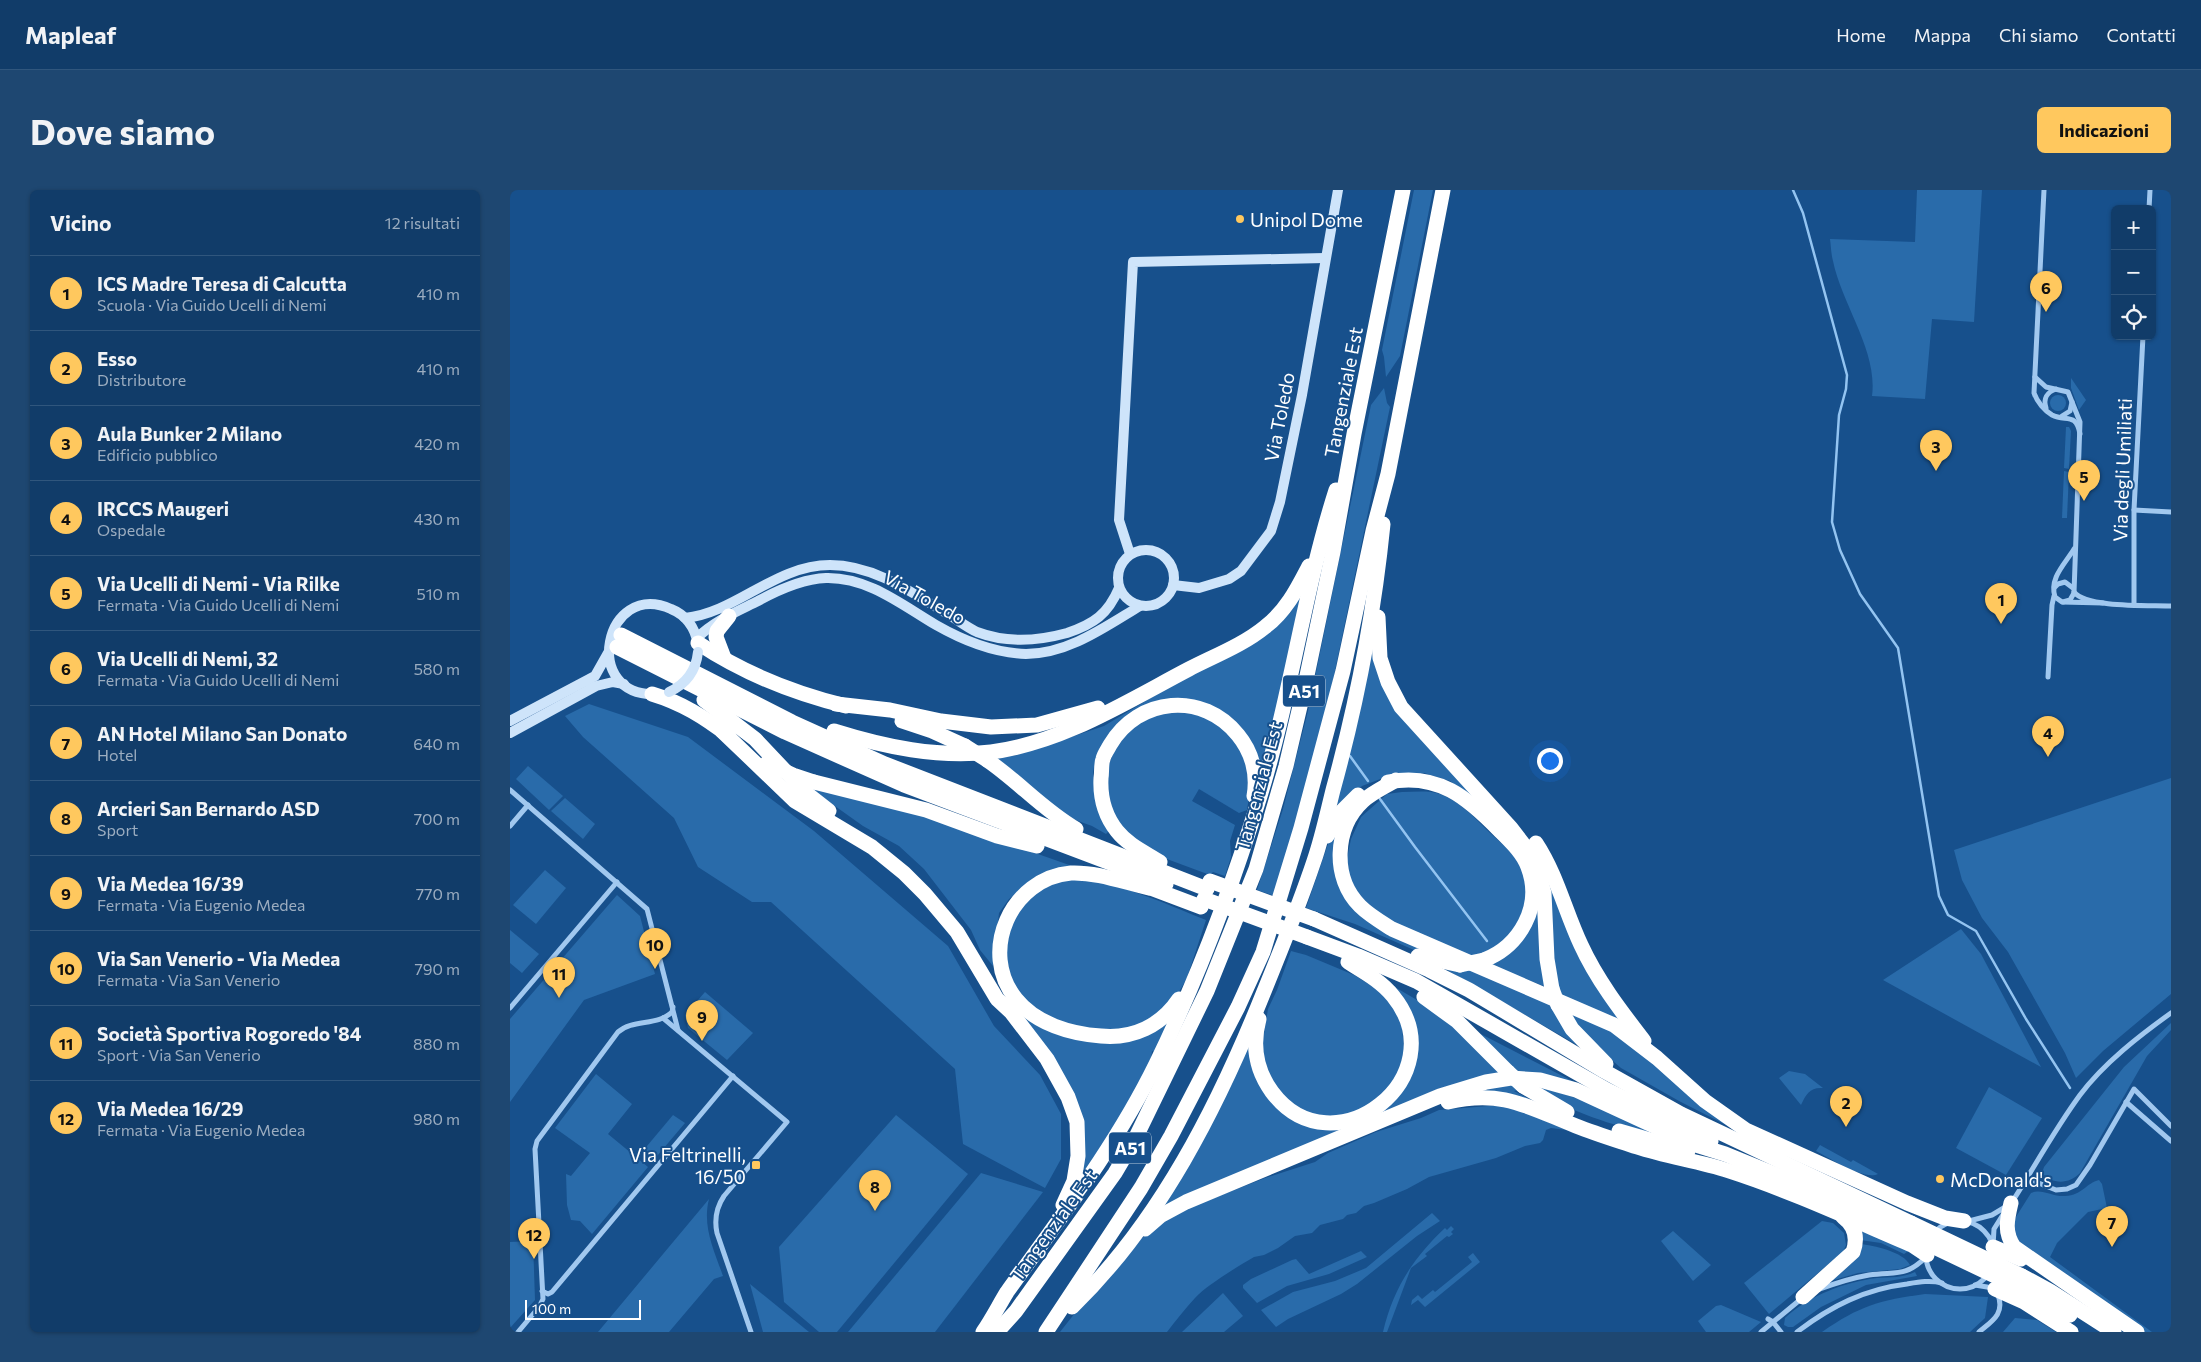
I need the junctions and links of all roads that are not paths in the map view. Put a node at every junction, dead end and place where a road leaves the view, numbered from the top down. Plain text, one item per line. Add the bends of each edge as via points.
1 (1338, 190) edge
2 (1404, 190) edge
3 (1443, 190) edge
4 (2044, 190) edge
5 (2150, 190) edge
6 (2149, 205) edge
7 (1325, 258) junction
8 (2143, 340) edge
9 (2035, 376) junction
10 (2059, 389) junction
11 (2072, 401) junction
12 (2046, 408) junction
13 (2059, 417) junction
14 (1354, 434) junction
15 (2080, 434) junction
16 (1388, 474) junction
17 (2134, 510) junction
18 (2171, 512) edge
19 (2075, 545) junction
20 (1319, 547) junction
21 (1130, 554) junction
22 (1378, 568) junction
23 (1173, 585) junction
24 (1119, 588) junction
25 (2074, 591) junction
26 (2054, 593) junction
27 (2063, 602) junction
28 (2103, 603) junction
29 (2134, 604) junction
30 (1140, 606) junction
31 (2171, 606) edge
32 (724, 611) junction
33 (685, 618) junction
34 (614, 641) junction
35 (635, 642) junction
36 (697, 644) junction
37 (724, 658) junction
38 (653, 666) junction
39 (2048, 677) dead end
40 (624, 684) junction
41 (1151, 689) junction
42 (652, 694) junction
43 (704, 700) junction
44 (836, 704) junction
45 (510, 721) edge
46 (722, 731) junction
47 (834, 731) junction
48 (510, 734) edge
49 (1438, 748) junction
50 (1396, 780) junction
51 (510, 790) edge
52 (528, 805) junction
53 (510, 826) edge
54 (1076, 829) junction
55 (1248, 831) junction
56 (1037, 846) junction
57 (1315, 860) junction
58 (1160, 862) junction
59 (617, 882) junction
60 (1149, 888) junction
61 (1206, 894) junction
62 (1312, 931) junction
63 (1207, 947) junction
64 (1280, 950) junction
65 (1348, 962) junction
66 (1424, 997) junction
67 (510, 1008) edge
68 (673, 1008) junction
69 (1011, 1012) junction
70 (2171, 1013) edge
71 (664, 1018) junction
72 (678, 1031) junction
73 (1657, 1058) junction
74 (733, 1076) junction
75 (1643, 1092) junction
76 (2126, 1102) junction
77 (1688, 1124) junction
78 (2171, 1126) edge
79 (2171, 1140) edge
80 (1313, 1150) junction
81 (2026, 1178) junction
82 (1782, 1190) junction
83 (1828, 1196) junction
84 (2011, 1203) junction
85 (1837, 1213) junction
86 (1964, 1221) junction
87 (1909, 1228) junction
88 (1134, 1238) junction
89 (1046, 1242) junction
90 (1993, 1247) junction
91 (1927, 1256) junction
92 (2047, 1272) junction
93 (2019, 1281) junction
94 (1945, 1284) junction
95 (1974, 1285) junction
96 (1995, 1289) junction
97 (542, 1292) junction
98 (1804, 1297) junction
99 (1770, 1321) junction
100 (1048, 1331) edge
101 (518, 1332) edge
102 (751, 1332) edge
103 (983, 1332) edge
104 (997, 1332) edge
105 (1761, 1332) edge
106 (1781, 1332) edge
107 (1797, 1332) edge
108 (1979, 1332) edge
109 (2071, 1332) edge
110 (2096, 1332) edge
111 (2114, 1332) edge
112 (2137, 1332) edge

1 - 7 street, Via Toledo
2 - 14 highway, Tangenziale Est / A51
3 - 16 highway, A51
4 - 9 street
5 - 6 street
7 - 21 street via 1133,262 1119,520
7 - 23 street, Via Toledo via 1302,395 1271,531 1241,571 1229,579 1199,588
8 - 17 street, Via degli Umiliati
9 - 10 street via 2046,387
9 - 12 street via 2036,397
10 - 11 street via 2068,392
10 - 12 street via 2047,395
11 - 13 street via 2070,411
11 - 15 street via 2079,417
12 - 13 street
13 - 15 street via 2075,422
14 - 20 highway
14 - 104 highway, Tangenziale Est / A51 via 1333,552 1286,766 1256,869 1228,942 1170,1071 1116,1173 1016,1311
15 - 19 street
16 - 22 highway
16 - 100 highway, A51 via 1343,671 1301,828 1263,952 1238,1008 1171,1136
17 - 18 street
17 - 29 street, Via degli Umiliati
19 - 25 street
19 - 26 street via 2057,574
20 - 41 highway via 1291,600 1265,627
20 - 55 highway via 1272,753
21 - 23 street via 1148,549 1165,557 1174,572
21 - 24 street via 1119,569
22 - 49 highway via 1380,658 1388,682 1401,707
22 - 57 highway via 1350,731
23 - 30 street via 1166,598 1158,604
24 - 30 street via 1131,602
24 - 32 street, Via Toledo via 1105,613 1083,626 1049,638 1031,640 1008,639 977,631 873,572 842,565 813,566 780,576
25 - 26 street via 2070,584 2063,582 2057,585
25 - 27 street via 2070,600
25 - 28 street via 2080,598
26 - 27 street via 2057,600
26 - 39 street
27 - 28 street
28 - 29 street
29 - 31 street
30 - 32 street, Via Toledo via 1065,648 1027,654 982,647 882,593 848,580 826,578 794,585
32 - 33 street, Via Toledo
32 - 36 street, Via Toledo
32 - 37 highway via 716,637
33 - 34 street via 672,609 651,605 635,608
33 - 36 street
34 - 35 highway
34 - 38 highway
34 - 40 street via 614,673
34 - 45 street via 595,676
35 - 47 highway via 670,651
35 - 61 highway via 792,722 886,764
36 - 37 highway
36 - 42 street, bridge via 691,674 669,692
37 - 44 highway via 781,686
38 - 43 highway via 665,679
38 - 61 highway via 785,732 904,785
40 - 42 street
40 - 48 street via 613,682 596,686
41 - 44 highway via 1092,711 1037,725 991,727
41 - 47 highway via 1060,734 991,752 948,754 907,750
42 - 46 highway via 686,706
43 - 56 highway via 843,769
43 - 69 highway via 755,739 814,800 876,839 914,870 955,918
44 - 54 highway, bridge via 915,726 965,746 1002,770 1042,806
46 - 56 highway, bridge via 767,763 793,775 926,810 997,836
46 - 69 highway via 796,801 872,847 914,882 957,932 997,999
47 - 54 highway
49 - 73 highway via 1512,815 1532,838 1549,865 1593,968 1619,1009
49 - 75 highway, bridge via 1534,858 1544,893 1552,989 1572,1029 1596,1056
50 - 57 highway via 1367,789 1353,799 1340,813
50 - 62 highway, bridge via 1444,786 1464,797 1518,850 1528,868 1532,893 1525,923 1508,946 1484,960 1460,965
50 - 73 highway via 1363,801 1350,817 1343,834 1340,851 1343,876 1360,906 1392,928 1598,1016
51 - 52 street
52 - 53 street
52 - 59 street
54 - 58 highway
55 - 58 highway via 1256,787 1254,765 1244,742 1229,724 1209,711 1186,705 1160,706 1139,714 1119,730 1103,758 1100,792 1106,812 1118,832
55 - 63 highway
56 - 60 highway
57 - 64 highway
58 - 61 highway
59 - 67 street
59 - 68 street via 649,912
60 - 61 highway
60 - 63 highway via 1081,873 1058,875 1030,890 1010,913 1000,941 1001,967 1015,998 1032,1014 1065,1029 1100,1036 1129,1035 1156,1023 1170,1011
61 - 62 highway
61 - 62 highway, bridge
62 - 65 highway
62 - 75 highway via 1469,990
62 - 77 highway via 1423,975
63 - 89 highway via 1156,1064 1084,1187
64 - 65 highway via 1278,969 1258,1022 1258,1061 1262,1076 1275,1096 1297,1113 1314,1120 1348,1121 1368,1114 1391,1096 1408,1063 1409,1028 1398,1001 1378,981
64 - 88 highway via 1240,1050 1200,1130
65 - 66 highway
66 - 77 highway via 1621,1104 1648,1116
66 - 82 highway, bridge via 1457,1021 1523,1086 1557,1107 1581,1118 1723,1163
68 - 71 street
68 - 72 street
69 - 89 highway via 1060,1078 1077,1122 1078,1156 1074,1181
70 - 81 street via 2138,1038 2081,1094
71 - 72 street
71 - 97 street via 618,1032 537,1141
72 - 74 street
73 - 86 highway via 1705,1102 1746,1130 1907,1204 1945,1218
74 - 97 street via 552,1292
74 - 102 street via 787,1122 724,1196 715,1218
75 - 77 highway
76 - 78 street via 2134,1089
76 - 79 street
76 - 81 street via 2076,1186 2056,1190
77 - 83 highway
77 - 87 highway
80 - 82 highway via 1439,1104 1486,1097 1527,1105 1591,1132 1657,1154 1727,1170
80 - 83 highway via 1394,1114 1473,1085 1510,1078 1540,1080 1587,1094 1693,1144
80 - 88 highway via 1186,1202 1160,1216
81 - 84 street
82 - 85 highway
83 - 87 highway
84 - 86 street via 1992,1216
84 - 90 street via 1995,1226
84 - 92 highway via 2006,1221 2009,1239 2014,1247
85 - 91 highway via 1915,1246
85 - 98 highway via 1853,1228 1854,1250
86 - 90 street via 1982,1228
86 - 91 street via 1949,1223 1937,1230 1929,1242
87 - 93 highway, bridge
88 - 100 highway
89 - 103 highway via 1006,1294
90 - 92 highway
90 - 95 street via 1991,1269
91 - 94 street via 1931,1271
91 - 98 street via 1904,1273 1848,1280
92 - 112 highway
93 - 110 highway
93 - 111 highway via 2050,1291
94 - 95 street via 1958,1288
94 - 107 street via 1919,1282 1871,1291 1831,1309
95 - 96 street
96 - 108 street via 2000,1306 1997,1317
96 - 109 highway via 2024,1302
97 - 101 street via 540,1305
98 - 99 street
99 - 105 street
99 - 106 street

